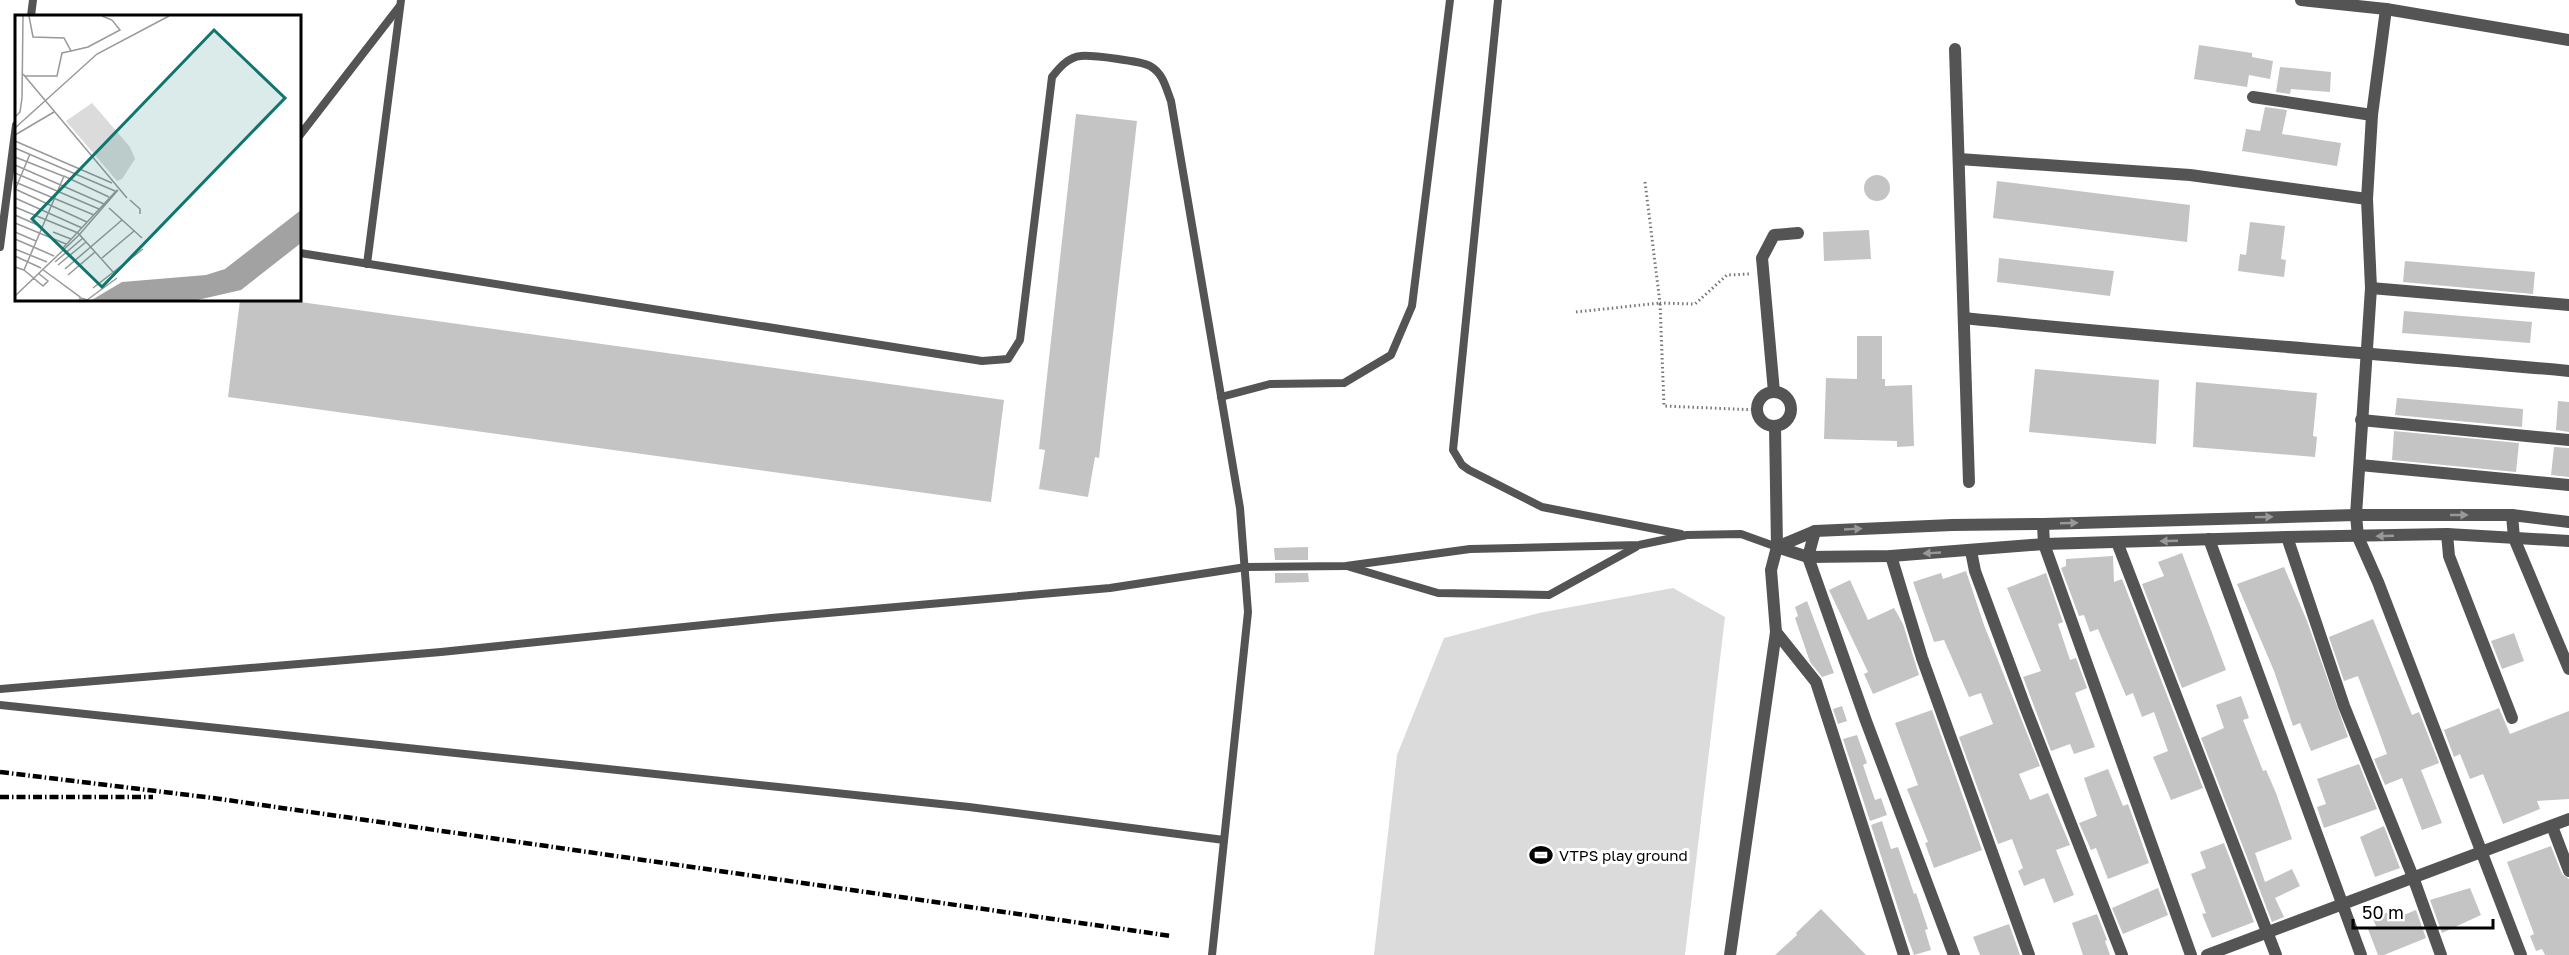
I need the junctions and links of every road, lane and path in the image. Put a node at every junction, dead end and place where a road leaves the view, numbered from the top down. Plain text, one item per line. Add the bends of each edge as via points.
1 (33, 0) edge
2 (1450, 0) edge
3 (1498, 0) edge
4 (2301, 0) edge
5 (400, 3) edge
6 (2386, 9) junction
7 (31, 15) edge
8 (2569, 40) edge
9 (1955, 49) dead end
10 (2253, 97) dead end
11 (2372, 115) junction
12 (302, 132) edge
13 (15, 133) edge
14 (1959, 159) junction
15 (1645, 182) dead end
16 (2367, 198) junction
17 (1798, 233) dead end
18 (0, 246) edge
19 (302, 253) edge
20 (367, 264) junction
21 (1762, 274) junction
22 (2372, 288) junction
23 (1660, 303) junction
24 (2569, 305) edge
25 (1576, 312) dead end
26 (1964, 318) junction
27 (2367, 352) junction
28 (2569, 371) edge
29 (1774, 392) junction
30 (1221, 397) junction
31 (1757, 410) junction
32 (2361, 420) junction
33 (1775, 426) junction
34 (2569, 440) edge
35 (2360, 465) junction
36 (1969, 482) dead end
37 (2569, 485) edge
38 (2356, 515) junction
39 (2512, 516) junction
40 (2569, 522) edge
41 (2043, 524) junction
42 (1815, 531) junction
43 (2447, 534) junction
44 (1687, 536) junction
45 (2287, 537) junction
46 (2358, 537) junction
47 (2514, 538) junction
48 (2209, 539) junction
49 (2569, 541) edge
50 (2117, 542) junction
51 (2044, 544) junction
52 (1639, 545) junction
53 (1777, 547) junction
54 (1971, 551) junction
55 (1891, 556) junction
56 (1808, 557) junction
57 (1346, 566) junction
58 (1246, 567) junction
59 (1776, 632) junction
60 (2569, 669) edge
61 (0, 688) edge
62 (0, 705) edge
63 (2512, 718) dead end
64 (2569, 819) edge
65 (2552, 826) junction
66 (1224, 840) junction
67 (2482, 851) junction
68 (2569, 871) edge
69 (2413, 877) junction
70 (2343, 906) junction
71 (2268, 933) junction
72 (1212, 955) edge
73 (1730, 955) edge
74 (1904, 955) edge
75 (1954, 955) edge
76 (2029, 955) edge
77 (2122, 955) edge
78 (2191, 955) edge
79 (2207, 955) edge
80 (2276, 955) edge
81 (2361, 955) edge
82 (2441, 955) edge
83 (2521, 955) edge

1 - 7 lane
2 - 30 lane via 1412,306 1391,355 1344,383 1270,384
3 - 44 lane via 1453,450 1456,459 1469,470 1542,507
4 - 6 street
5 - 12 lane
5 - 20 lane
6 - 8 street
6 - 11 street
9 - 14 street
10 - 11 street
11 - 16 street
13 - 18 lane
14 - 16 street via 2190,175
14 - 26 street
15 - 23 path
16 - 22 street
17 - 21 street via 1774,236 1762,258
19 - 20 lane
20 - 30 lane via 982,361 1008,359 1020,340 1052,77 1066,62 1080,56 1138,62 1157,71 1171,101
21 - 23 path via 1727,275 1695,304
21 - 29 street
22 - 24 street
22 - 27 street
23 - 25 path
23 - 31 path via 1664,406
26 - 27 street
26 - 36 street
27 - 28 street
27 - 32 street
29 - 31 street via 1764,395
29 - 33 street via 1789,401 1791,412 1785,422
30 - 58 lane
31 - 33 street via 1764,424
32 - 34 street
32 - 35 street
33 - 53 street
35 - 37 street
35 - 38 street
38 -> 39 street
41 -> 38 street
38 - 46 street
39 - 40 street
39 - 47 street
42 -> 41 street
41 - 51 street
42 - 53 street
42 - 56 street
43 -> 46 street
43 - 47 street
43 - 63 street via 2449,556
44 - 52 lane
44 - 53 lane via 1741,534
45 - 46 street
45 - 48 street
45 - 69 street via 2344,706
46 - 67 street
47 - 49 street
47 - 60 street
48 -> 50 street
48 - 70 street
50 - 51 street
50 - 71 street
51 - 54 street
51 - 78 street
52 - 57 lane via 1470,549
52 - 57 lane via 1549,595 1438,593
53 - 56 street
53 - 59 street via 1771,570
54 -> 55 street
54 - 77 street via 2026,709
55 - 56 street
55 - 76 street via 1922,658
56 - 75 street
57 - 58 lane
58 - 61 lane via 1110,588 441,652
58 - 66 lane via 1248,612
59 - 73 street
59 - 74 street via 1816,682
62 - 66 lane via 957,805
64 - 65 street
65 - 67 street
65 - 68 street
66 - 72 lane
67 - 69 street
67 - 83 street
69 - 70 street
69 - 82 street
70 - 71 street
70 - 81 street
71 - 79 street
71 - 80 street

